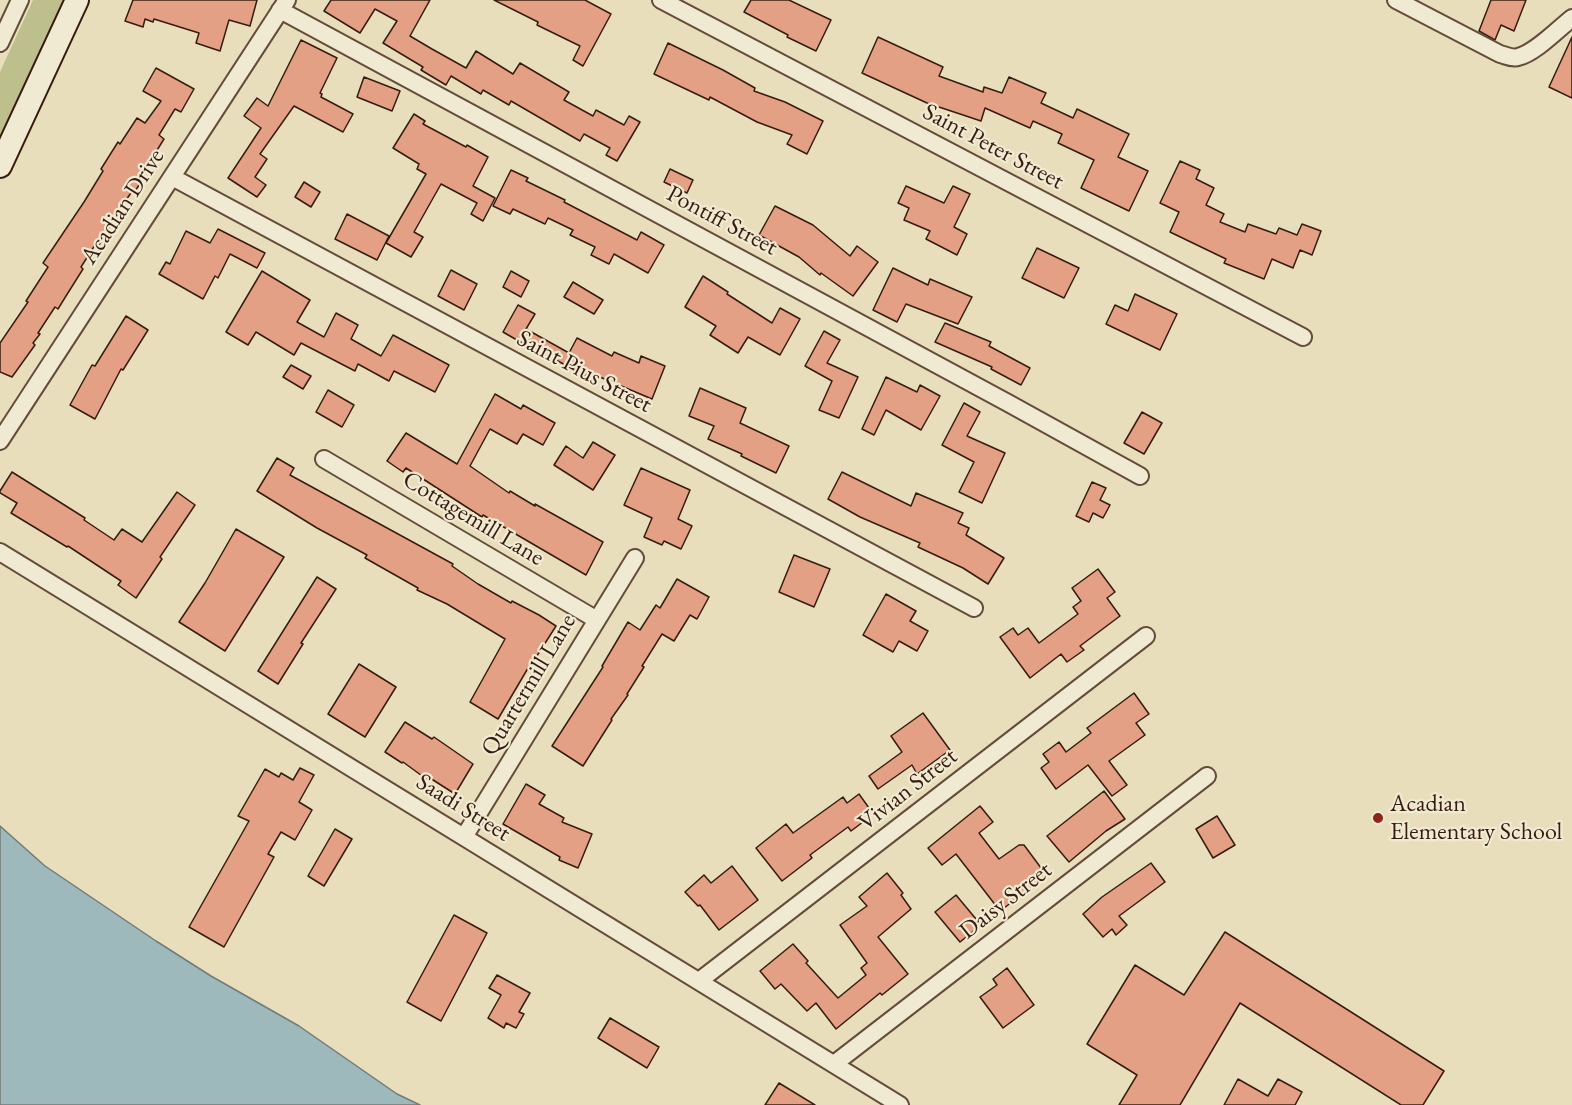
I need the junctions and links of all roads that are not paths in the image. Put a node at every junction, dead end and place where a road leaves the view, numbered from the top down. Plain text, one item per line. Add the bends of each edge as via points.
1 (20, 0) edge
2 (77, 0) edge
3 (661, 0) edge
4 (1396, 0) edge
5 (283, 5) edge
6 (1572, 18) edge
7 (0, 44) edge
8 (0, 166) edge
9 (172, 177) junction
10 (1303, 337) dead end
11 (0, 441) edge
12 (324, 459) dead end
13 (1140, 476) dead end
14 (0, 552) edge
15 (635, 558) dead end
16 (974, 609) dead end
17 (597, 620) junction
18 (1146, 636) dead end
19 (1207, 776) dead end
20 (464, 837) junction
21 (699, 981) junction
22 (834, 1064) junction
23 (900, 1105) edge

1 - 7 street
2 - 8 main road
3 - 10 street, Saint Peter Street
4 - 6 street via 1510,57 1535,48
5 - 9 street, Acadian Drive
5 - 13 street, Pontiff Street
9 - 11 street, Acadian Drive
9 - 16 street, Saint Pius Street
12 - 17 street, Cottagemill Lane
14 - 20 street, Saadi Street
15 - 17 street, Quartermill Lane
17 - 20 street, Quartermill Lane
18 - 21 street, Vivian Street
19 - 22 street, Daisy Street
20 - 21 street, Saadi Street
21 - 22 street, Saadi Street
22 - 23 street, Saadi Street

